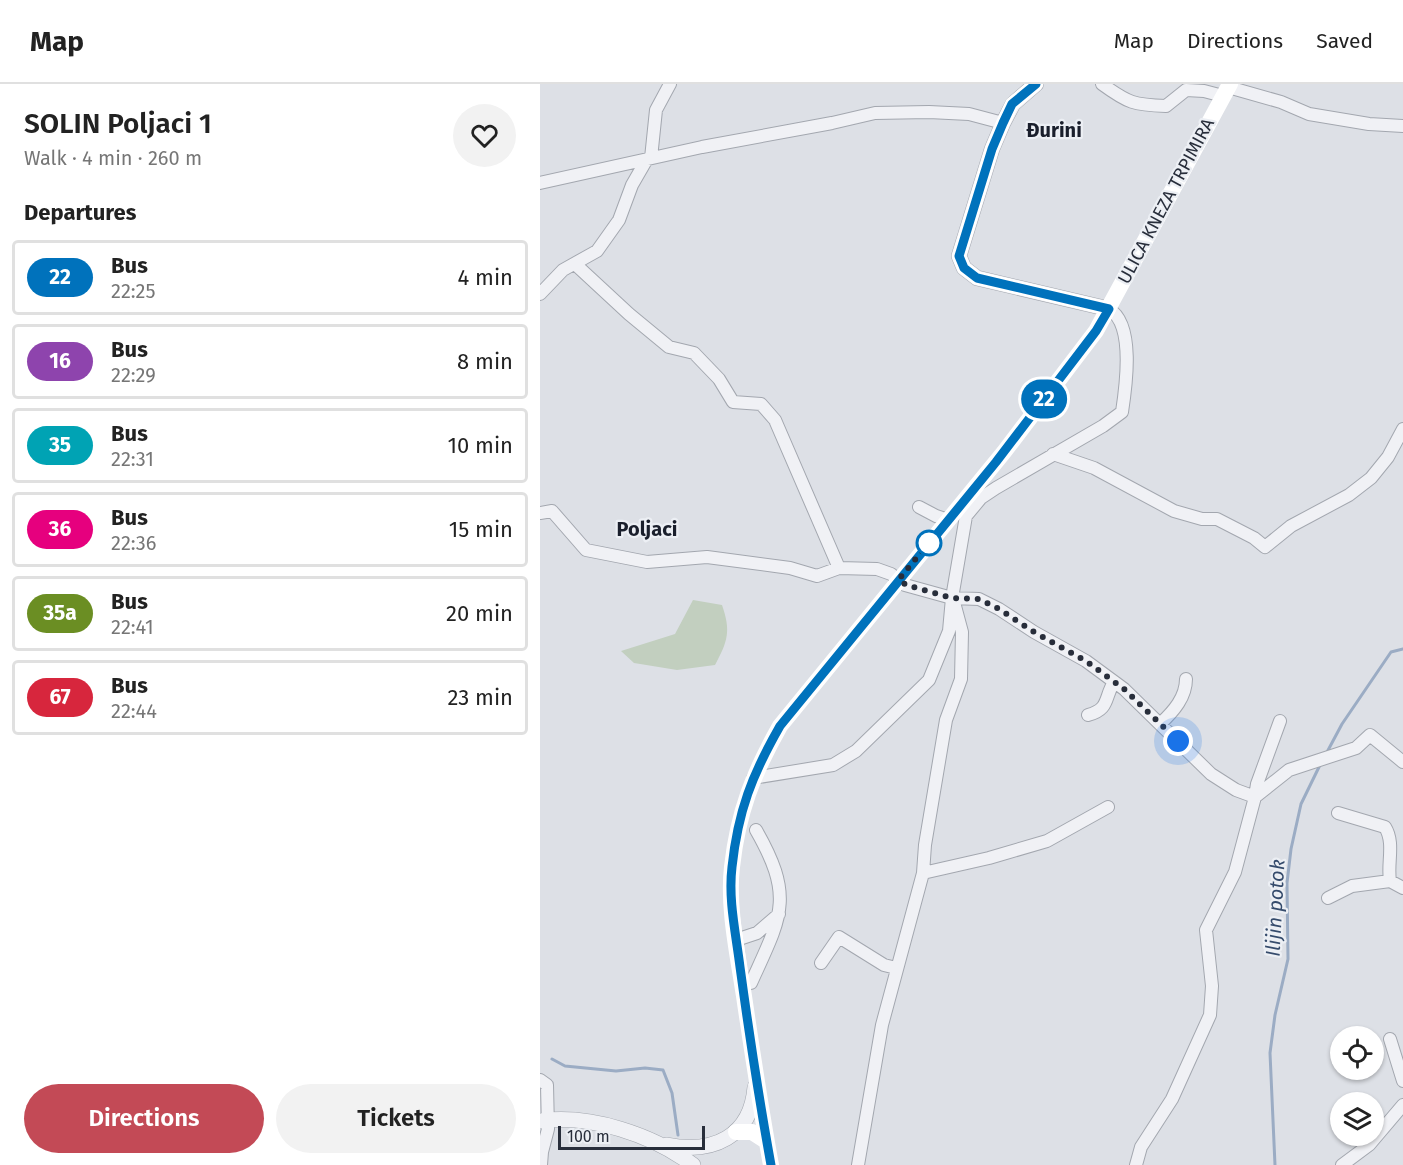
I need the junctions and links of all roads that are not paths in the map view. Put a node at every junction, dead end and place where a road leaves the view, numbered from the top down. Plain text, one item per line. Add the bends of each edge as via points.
1 (670, 84) edge
2 (1036, 84) edge
3 (1102, 84) edge
4 (1227, 89) edge
5 (1003, 123) junction
6 (1403, 126) edge
7 (649, 159) junction
8 (540, 183) edge
9 (575, 264) junction
10 (540, 294) edge
11 (1109, 309) junction
12 (1403, 429) edge
13 (1053, 454) junction
14 (919, 507) dead end
15 (540, 513) edge
16 (948, 520) junction
17 (839, 568) junction
18 (899, 579) junction
19 (952, 598) junction
20 (1186, 679) dead end
21 (1114, 682) junction
22 (1089, 715) dead end
23 (1280, 721) dead end
24 (1160, 723) junction
25 (1403, 762) edge
26 (753, 778) junction
27 (1256, 797) junction
28 (1108, 807) dead end
29 (1338, 813) dead end
30 (756, 830) dead end
31 (923, 873) junction
32 (1390, 881) junction
33 (1403, 888) edge
34 (1328, 898) dead end
35 (779, 914) junction
36 (736, 940) junction
37 (821, 963) dead end
38 (896, 968) junction
39 (751, 983) dead end
40 (1390, 1039) dead end
41 (540, 1080) edge
42 (756, 1081) junction
43 (1403, 1081) edge
44 (1403, 1105) edge
45 (544, 1120) edge
46 (735, 1132) junction
47 (766, 1141) junction
48 (663, 1144) junction
49 (541, 1165) edge
50 (693, 1165) edge
51 (771, 1165) edge
52 (858, 1165) edge
53 (1136, 1165) edge
54 (1342, 1165) edge

1 - 7 street via 656,110
2 - 5 street via 1012,104
3 - 4 street via 1125,101 1140,105 1166,106 1186,90
4 - 6 street via 1281,102 1309,114
4 - 11 main road, ULICA KNEZA TRPIMIRA
5 - 7 street via 969,114 875,113
5 - 11 street via 963,240 959,256 964,268 977,278
7 - 8 street
7 - 9 street via 632,185 619,220 597,251
9 - 10 street via 563,270
9 - 17 street via 669,347 694,353 719,379 733,402 761,404 775,420
11 - 13 street via 1116,313 1123,328 1126,382 1122,412
11 - 16 main road, ULICA KNEZA TRPIMIRA via 1018,434
12 - 13 street via 1371,478 1349,495 1291,526 1265,547 1217,519 1174,511 1094,468
13 - 19 street via 981,498 966,516
14 - 16 street
15 - 17 street via 552,511 586,550 646,562 707,557 790,568 817,576
16 - 18 main road, ULICA KNEZA TRPIMIRA
17 - 18 street via 877,569
18 - 19 street via 906,585
18 - 26 main road, ULICA KNEZA TRPIMIRA via 780,726
19 - 21 street via 979,599 999,609
19 - 26 street via 949,631 929,680 856,751 833,765
19 - 31 street via 962,632 961,680 946,720
20 - 24 street via 1186,691
21 - 22 street via 1103,708
21 - 24 street
23 - 27 street
24 - 27 street via 1211,774
25 - 27 street via 1370,735 1356,748 1289,770
26 - 36 main road, ULICA KNEZA TRPIMIRA via 736,833 731,870
27 - 53 street via 1235,872 1206,930 1212,986 1210,1015 1172,1099 1141,1147
28 - 31 street via 1047,841
29 - 32 street via 1385,827 1391,840
30 - 35 street via 771,855 781,888
31 - 38 street
32 - 33 street
32 - 34 street via 1352,886
35 - 36 street via 757,933
35 - 39 street
36 - 42 main road, ULICA KNEZA TRPIMIRA
37 - 38 street via 839,937 884,965
38 - 52 street via 875,1054
40 - 43 street
41 - 45 street via 547,1085
42 - 46 street via 752,1110
42 - 47 main road, ULICA KNEZA TRPIMIRA
44 - 54 street via 1369,1145
45 - 48 street via 588,1122
45 - 49 street
46 - 47 main road via 752,1132
46 - 48 street via 708,1146
47 - 51 main road, ULICA KNEZA TRPIMIRA
48 - 50 street

